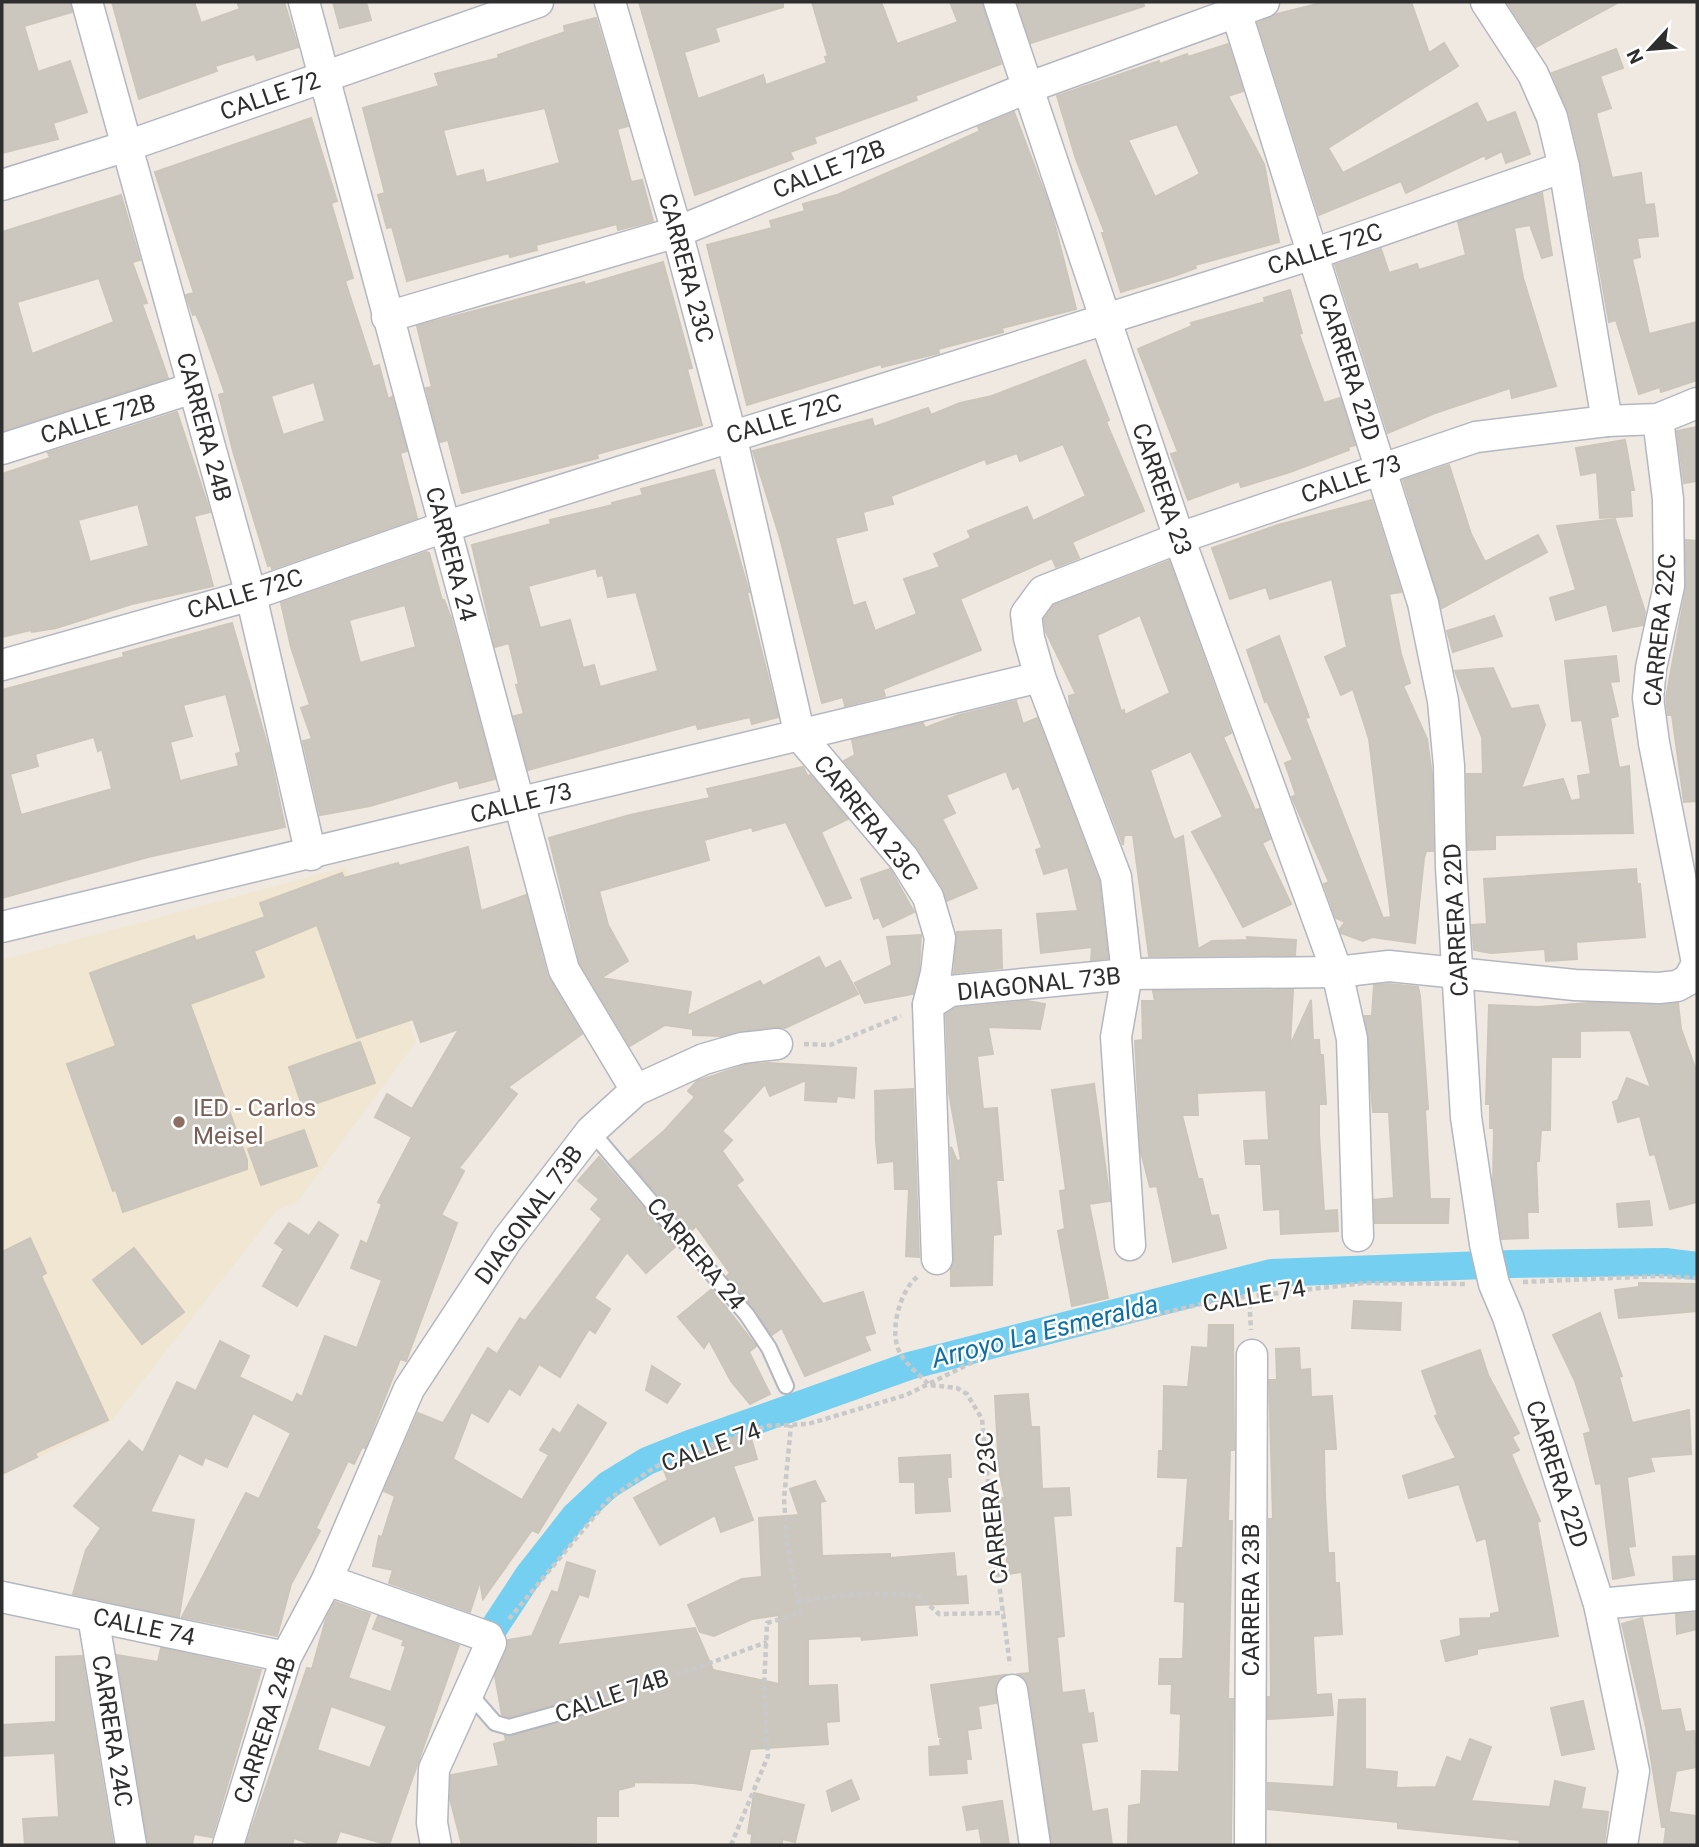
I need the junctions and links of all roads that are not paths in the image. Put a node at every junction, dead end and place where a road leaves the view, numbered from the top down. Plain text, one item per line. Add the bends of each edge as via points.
1 (87, 2) edge
2 (304, 2) edge
3 (537, 2) edge
4 (610, 2) edge
5 (999, 2) edge
6 (1265, 2) edge
7 (1486, 2) edge
8 (1235, 6) edge
9 (322, 77) junction
10 (1027, 88) junction
11 (127, 146) junction
12 (1564, 167) junction
13 (2, 185) edge
14 (677, 232) junction
15 (1313, 254) junction
16 (387, 317) junction
17 (1104, 320) junction
18 (193, 388) junction
19 (1697, 403) edge
20 (1658, 419) junction
21 (1607, 422) junction
22 (731, 435) junction
23 (2, 449) edge
24 (1381, 468) junction
25 (444, 527) junction
26 (1179, 538) junction
27 (251, 595) junction
28 (2, 665) edge
29 (1040, 677) junction
30 (800, 736) junction
31 (519, 804) junction
32 (311, 855) junction
33 (2, 926) edge
34 (1697, 964) edge
35 (1337, 972) junction
36 (1459, 972) junction
37 (1127, 974) junction
38 (928, 1004) junction
39 (777, 1044) road end
40 (636, 1090) junction
41 (591, 1131) junction
42 (1358, 1236) dead end
43 (1130, 1245) dead end
44 (937, 1259) road end
45 (1252, 1355) dead end
46 (786, 1386) dead end
47 (327, 1580) junction
48 (1697, 1595) edge
49 (2, 1597) edge
50 (1599, 1604) junction
51 (93, 1616) junction
52 (286, 1657) junction
53 (1012, 1690) road end
54 (467, 1691) junction
55 (589, 1705) road end
56 (429, 1838) edge
57 (131, 1845) edge
58 (228, 1845) edge
59 (1035, 1845) edge
60 (1250, 1845) edge
61 (1622, 1845) edge

1 - 11 street, CARRERA 24B
2 - 9 street, CARRERA 24
3 - 9 street, CALLE 72
4 - 14 street, CARRERA 23C
5 - 10 street, CARRERA 23
6 - 8 street, CALLE 72B
7 - 12 street via 1533,74 1552,117
8 - 10 street, CALLE 72B
8 - 15 street, CARRERA 22D
9 - 11 street, CALLE 72
9 - 16 street, CARRERA 24
10 - 14 street, CALLE 72B
10 - 17 street, CARRERA 23
11 - 13 street, CALLE 72
11 - 18 street, CARRERA 24B
12 - 15 street, CALLE 72C
12 - 21 street
14 - 16 street, CALLE 72B
14 - 22 street, CARRERA 23C
15 - 17 street, CALLE 72C
15 - 24 street, CARRERA 22D
16 - 25 street, CARRERA 24
17 - 22 street, CALLE 72C
17 - 26 street, CARRERA 23
18 - 23 street, CALLE 72B
18 - 27 street, CARRERA 24B
19 - 20 street, CALLE 73
20 - 21 street, CALLE 73
20 - 34 street, CARRERA 22C via 1668,499 1669,573 1648,698
21 - 24 street, CALLE 73 via 1476,437
22 - 25 street, CALLE 72C
22 - 30 street, CARRERA 23C
24 - 26 street, CALLE 73
24 - 36 street, CARRERA 22D via 1423,603 1443,701
25 - 27 street, CALLE 72C
25 - 31 street, CARRERA 24
26 - 29 street, CALLE 73 via 1043,591 1026,614
26 - 35 street, CARRERA 23
27 - 28 street, CALLE 72C
27 - 32 street, CARRERA 24B
29 - 30 street, CALLE 73
29 - 37 street via 1116,877
30 - 31 street, CALLE 73
30 - 38 street, CARRERA 23C via 904,859 928,897 940,938
31 - 32 street, CALLE 73
31 - 40 street, CARRERA 24 via 564,970
32 - 33 street, CALLE 73
34 - 36 street, DIAGONAL 73B via 1688,980 1659,988 1575,985
35 - 36 street, DIAGONAL 73B via 1389,966
35 - 37 street, DIAGONAL 73B
35 - 42 street via 1352,1040
36 - 50 street, CARRERA 22D via 1466,1117 1485,1244
37 - 38 street, DIAGONAL 73B via 950,991
37 - 43 street via 1116,1037
38 - 44 street, CARRERA 23C
39 - 40 street, DIAGONAL 73B via 704,1059
40 - 41 street, DIAGONAL 73B
41 - 46 lane, CARRERA 24 via 747,1315
41 - 47 street, DIAGONAL 73B via 508,1240 409,1388
45 - 60 street, CARRERA 23B
47 - 52 street, CARRERA 24B
47 - 54 street via 496,1634
48 - 50 street
49 - 51 street, CALLE 74
50 - 61 street, CARRERA 22D via 1634,1771
51 - 52 street, CALLE 74
51 - 57 street, CARRERA 24C
52 - 58 street, CARRERA 24B
53 - 59 street
54 - 55 lane, CALLE 74B via 495,1723 509,1727
54 - 56 street via 434,1769

